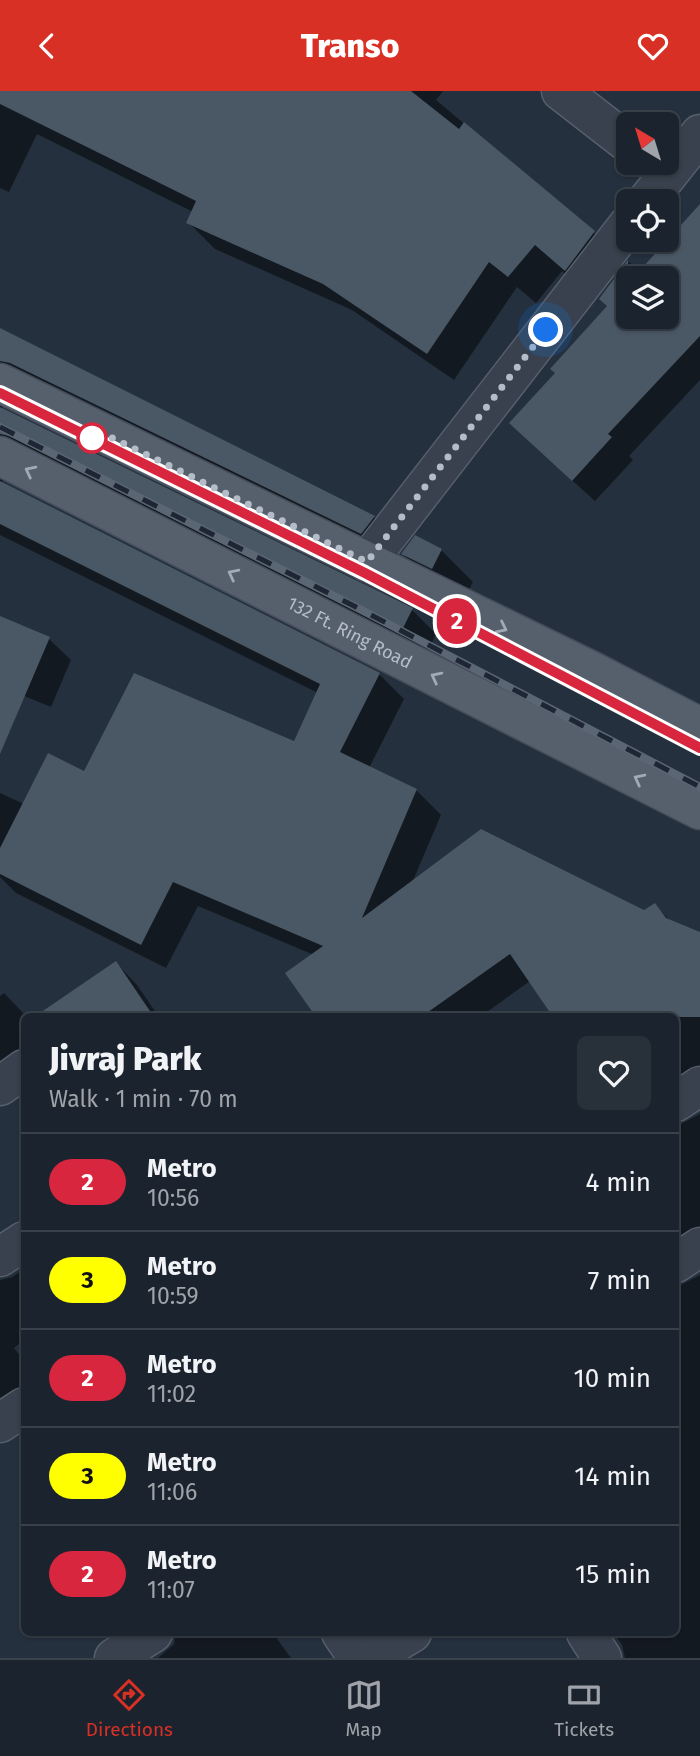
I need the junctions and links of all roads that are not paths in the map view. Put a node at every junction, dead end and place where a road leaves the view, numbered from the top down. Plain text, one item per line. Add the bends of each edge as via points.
1 (561, 91) edge
2 (616, 134) edge
3 (700, 134) edge
4 (656, 179) edge
5 (616, 240) edge
6 (0, 383) edge
7 (0, 456) edge
8 (367, 562) junction
9 (700, 727) edge
10 (700, 810) edge
11 (21, 1071) edge
12 (0, 1086) edge
13 (700, 1086) edge
14 (679, 1100) edge
15 (21, 1243) edge
16 (700, 1247) edge
17 (0, 1257) edge
18 (679, 1261) edge
19 (21, 1409) edge
20 (0, 1423) edge
21 (148, 1636) edge
22 (343, 1636) edge
23 (588, 1636) edge
24 (412, 1642) edge
25 (114, 1658) edge
26 (358, 1658) edge
27 (370, 1658) edge
28 (601, 1658) edge

1 - 2 street
3 - 4 street
5 - 8 street
6 - 8 main road
10 -> 7 main road, 132 Ft. Ring Road
8 -> 9 main road
11 - 12 street
13 - 14 street
15 - 17 street
16 - 18 street
19 - 20 street
21 - 25 street
22 - 26 street
23 - 28 street
24 - 27 street

